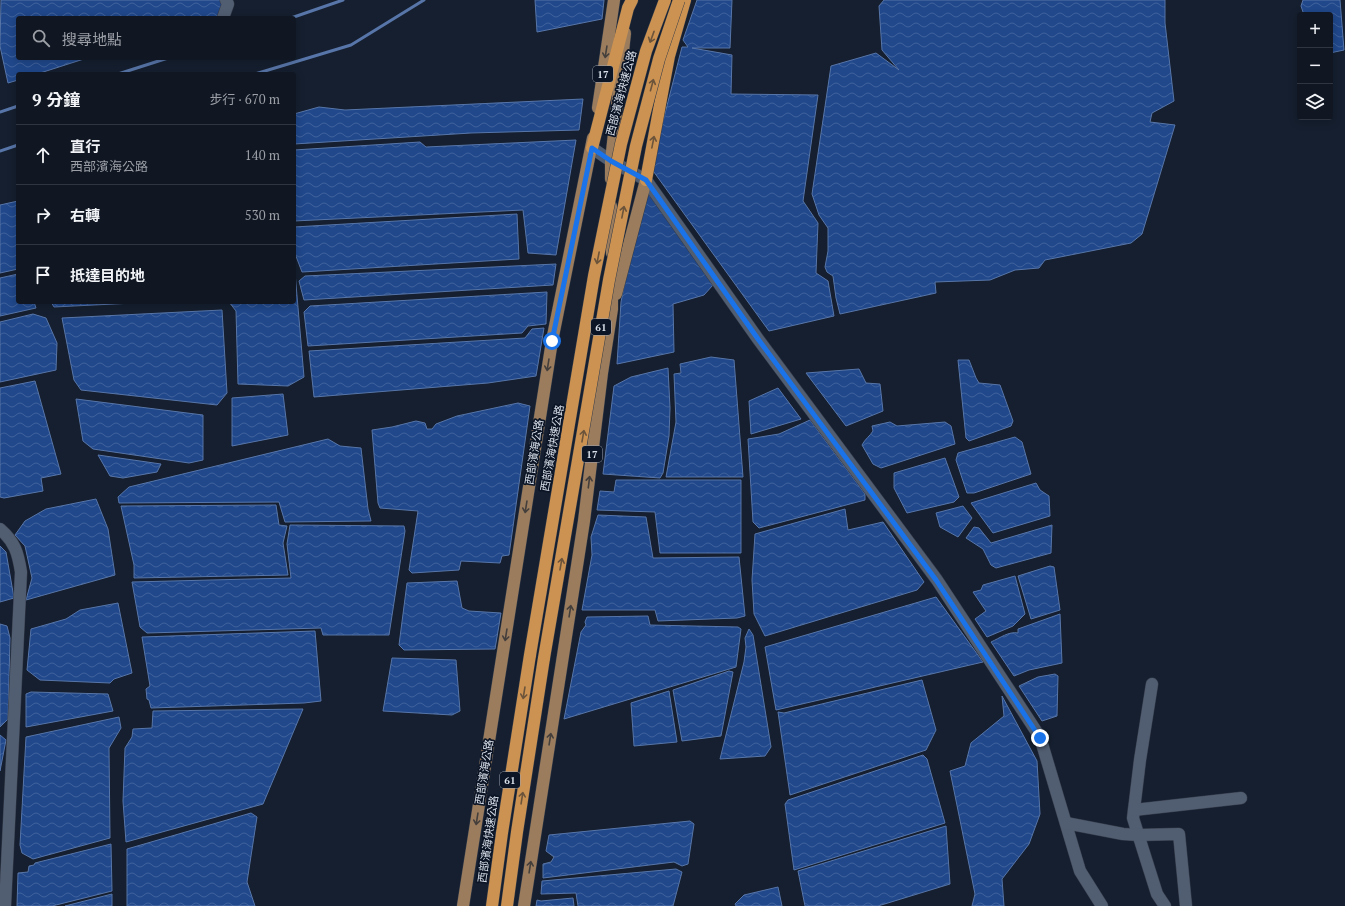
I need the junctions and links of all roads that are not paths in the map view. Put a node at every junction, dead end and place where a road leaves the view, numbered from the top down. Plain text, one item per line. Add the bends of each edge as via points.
1 (226, 0) edge
2 (614, 0) edge
3 (665, 0) edge
4 (679, 0) edge
5 (685, 0) edge
6 (630, 3) edge
7 (224, 16) edge
8 (592, 148) junction
9 (611, 161) junction
10 (646, 180) junction
11 (612, 309) junction
12 (0, 529) edge
13 (1152, 684) dead end
14 (1241, 798) dead end
15 (1134, 810) junction
16 (1066, 823) junction
17 (1138, 835) junction
18 (5, 906) edge
19 (463, 906) edge
20 (492, 906) edge
21 (507, 906) edge
22 (524, 906) edge
23 (1102, 906) edge
24 (1166, 906) edge
25 (1186, 906) edge

1 - 7 street via 228,4
2 -> 8 main road, 西部濱海公路 / 17
3 -> 20 highway, 西部濱海快速公路 / 61, bridge via 646,51 619,152 594,276 530,655
21 -> 4 highway, 61, bridge via 544,658 609,280 636,146 659,59
10 -> 5 highway via 669,56
6 - 8 highway
6 - 9 main road, 17
8 - 9 street
8 -> 19 main road, 西部濱海公路 / 17 via 552,341
9 - 10 street
9 - 11 main road, 17
10 - 11 main road
10 - 16 street via 758,339 936,580 1036,731
22 -> 11 main road, 17 via 584,521
12 - 18 street via 7,535 18,554 21,572
13 - 15 street
14 - 15 street
15 - 17 street via 1133,818
16 - 17 street
16 - 23 street via 1080,871
17 - 24 street via 1157,894
17 - 25 street via 1179,834

